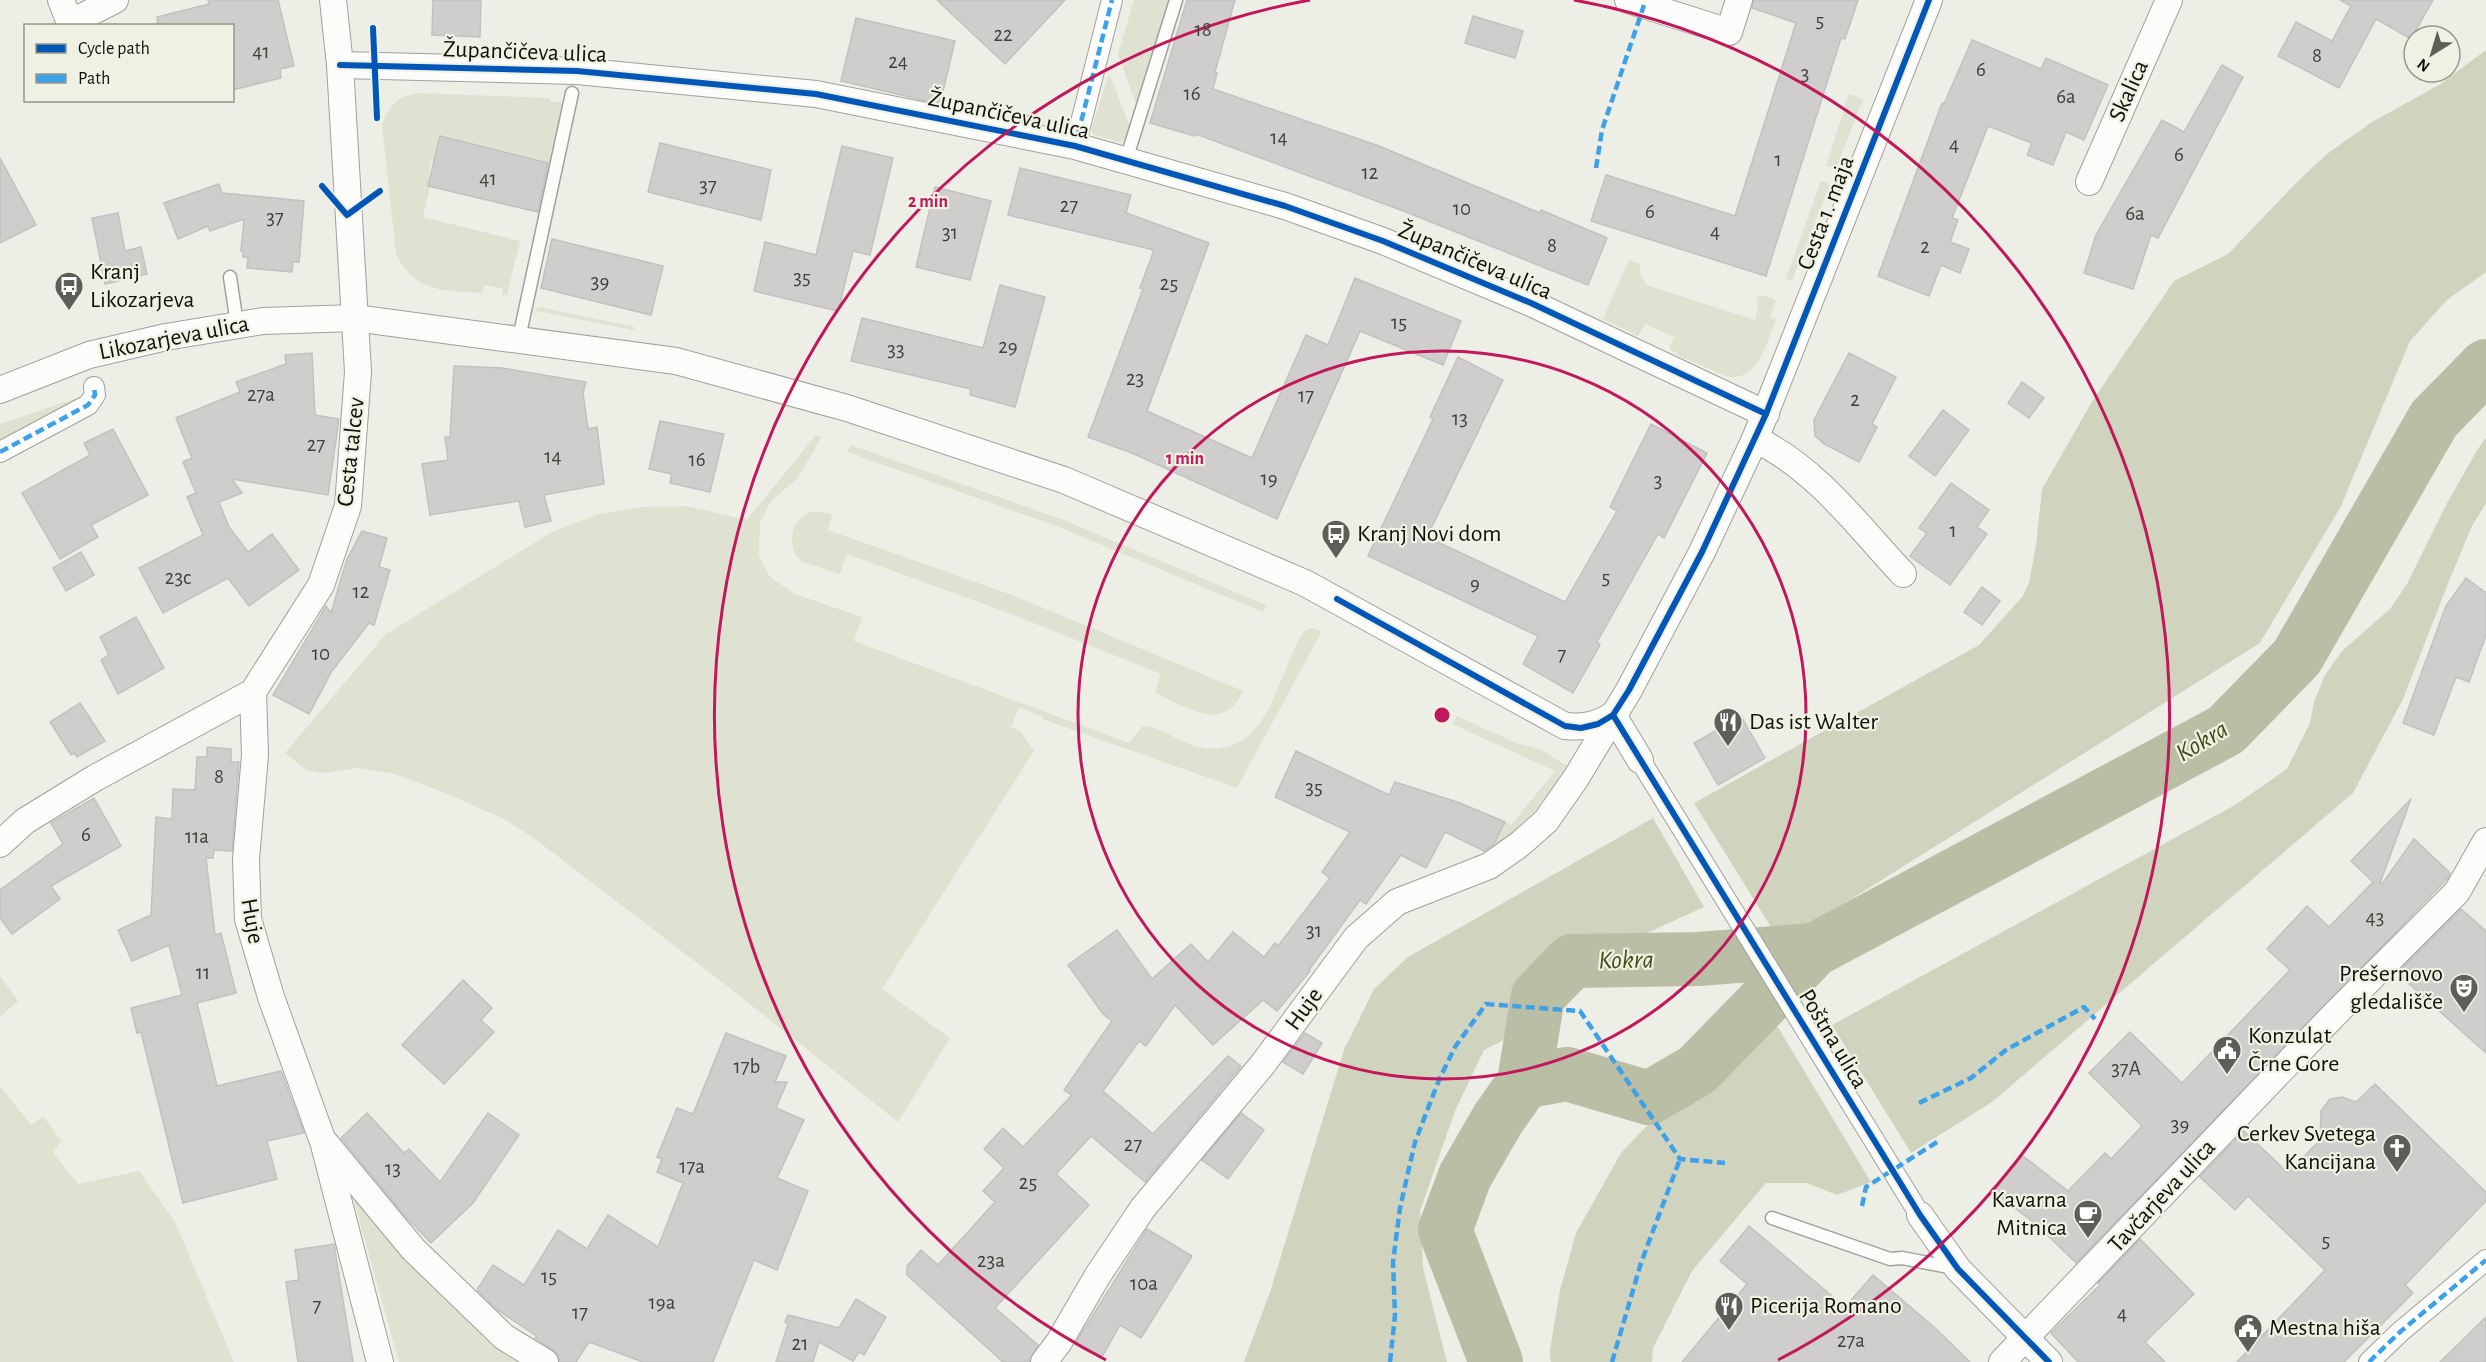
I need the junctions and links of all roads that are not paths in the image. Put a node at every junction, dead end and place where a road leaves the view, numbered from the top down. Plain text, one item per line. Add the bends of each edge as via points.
1 (61, 0) edge
2 (115, 0) edge
3 (333, 0) edge
4 (1112, 0) edge
5 (1176, 0) edge
6 (1628, 0) edge
7 (1739, 0) edge
8 (1929, 0) edge
9 (2169, 0) edge
10 (340, 65) junction
11 (572, 93) dead end
12 (1078, 134) dead end
13 (1126, 160) junction
14 (2089, 182) dead end
15 (230, 277) dead end
16 (355, 318) junction
17 (237, 324) junction
18 (519, 338) junction
19 (94, 387) dead end
20 (0, 390) edge
21 (1767, 414) junction
22 (1755, 439) junction
23 (0, 452) edge
24 (1904, 574) dead end
25 (253, 692) junction
26 (1612, 715) junction
27 (1640, 760) joint
28 (2486, 841) edge
29 (0, 844) edge
30 (322, 1139) junction
31 (1920, 1215) joint
32 (1772, 1218) dead end
33 (2486, 1260) edge
34 (1958, 1269) junction
35 (2026, 1339) junction
36 (380, 1362) edge
37 (545, 1362) edge
38 (1044, 1362) edge
39 (2002, 1362) edge
40 (2049, 1362) edge
41 (2369, 1362) edge

1 - 2 street via 70,23
3 - 10 street, Cesta talcev
4 - 12 street
5 - 13 lane
6 - 7 street via 1729,32
8 - 21 street, Cesta 1. maja
9 - 14 street, Skalica
10 - 13 street, Župančičeva ulica via 577,71 816,94 1070,145
10 - 16 street, Cesta talcev
11 - 18 lane
13 - 21 street, Župančičeva ulica via 1285,206 1383,241 1531,303
15 - 17 lane
16 - 17 street, Likozarjeva ulica
16 - 18 street
16 - 25 street, Cesta talcev via 358,372 348,506 321,585
17 - 20 street, Likozarjeva ulica via 89,355
18 - 26 street via 676,361 857,411 1064,480 1305,583 1565,726 1581,728
19 - 23 street via 95,395 88,405
21 - 22 street, Cesta 1. maja
22 - 24 street via 1779,450 1810,475
22 - 26 street via 1702,552
25 - 29 street, Cesta talcev via 95,778 26,821
25 - 30 street, Huje via 255,755 246,859 248,920
26 - 27 street, Poštna ulica
26 - 38 street, Huje via 1576,778 1546,820 1520,844 1489,866 1397,902 1356,938 1263,1064 1143,1208
27 - 31 street, Poštna ulica
28 - 35 street, Tavčarjeva ulica via 2457,892 2332,1017
30 - 36 street, Huje
30 - 37 street, Huje via 413,1249 504,1337
31 - 34 street, Poštna ulica
32 - 34 lane via 1890,1259
33 - 41 street
34 - 35 street, Poštna ulica
35 - 39 street, Tavčarjeva ulica
35 - 40 street, Poštna ulica

